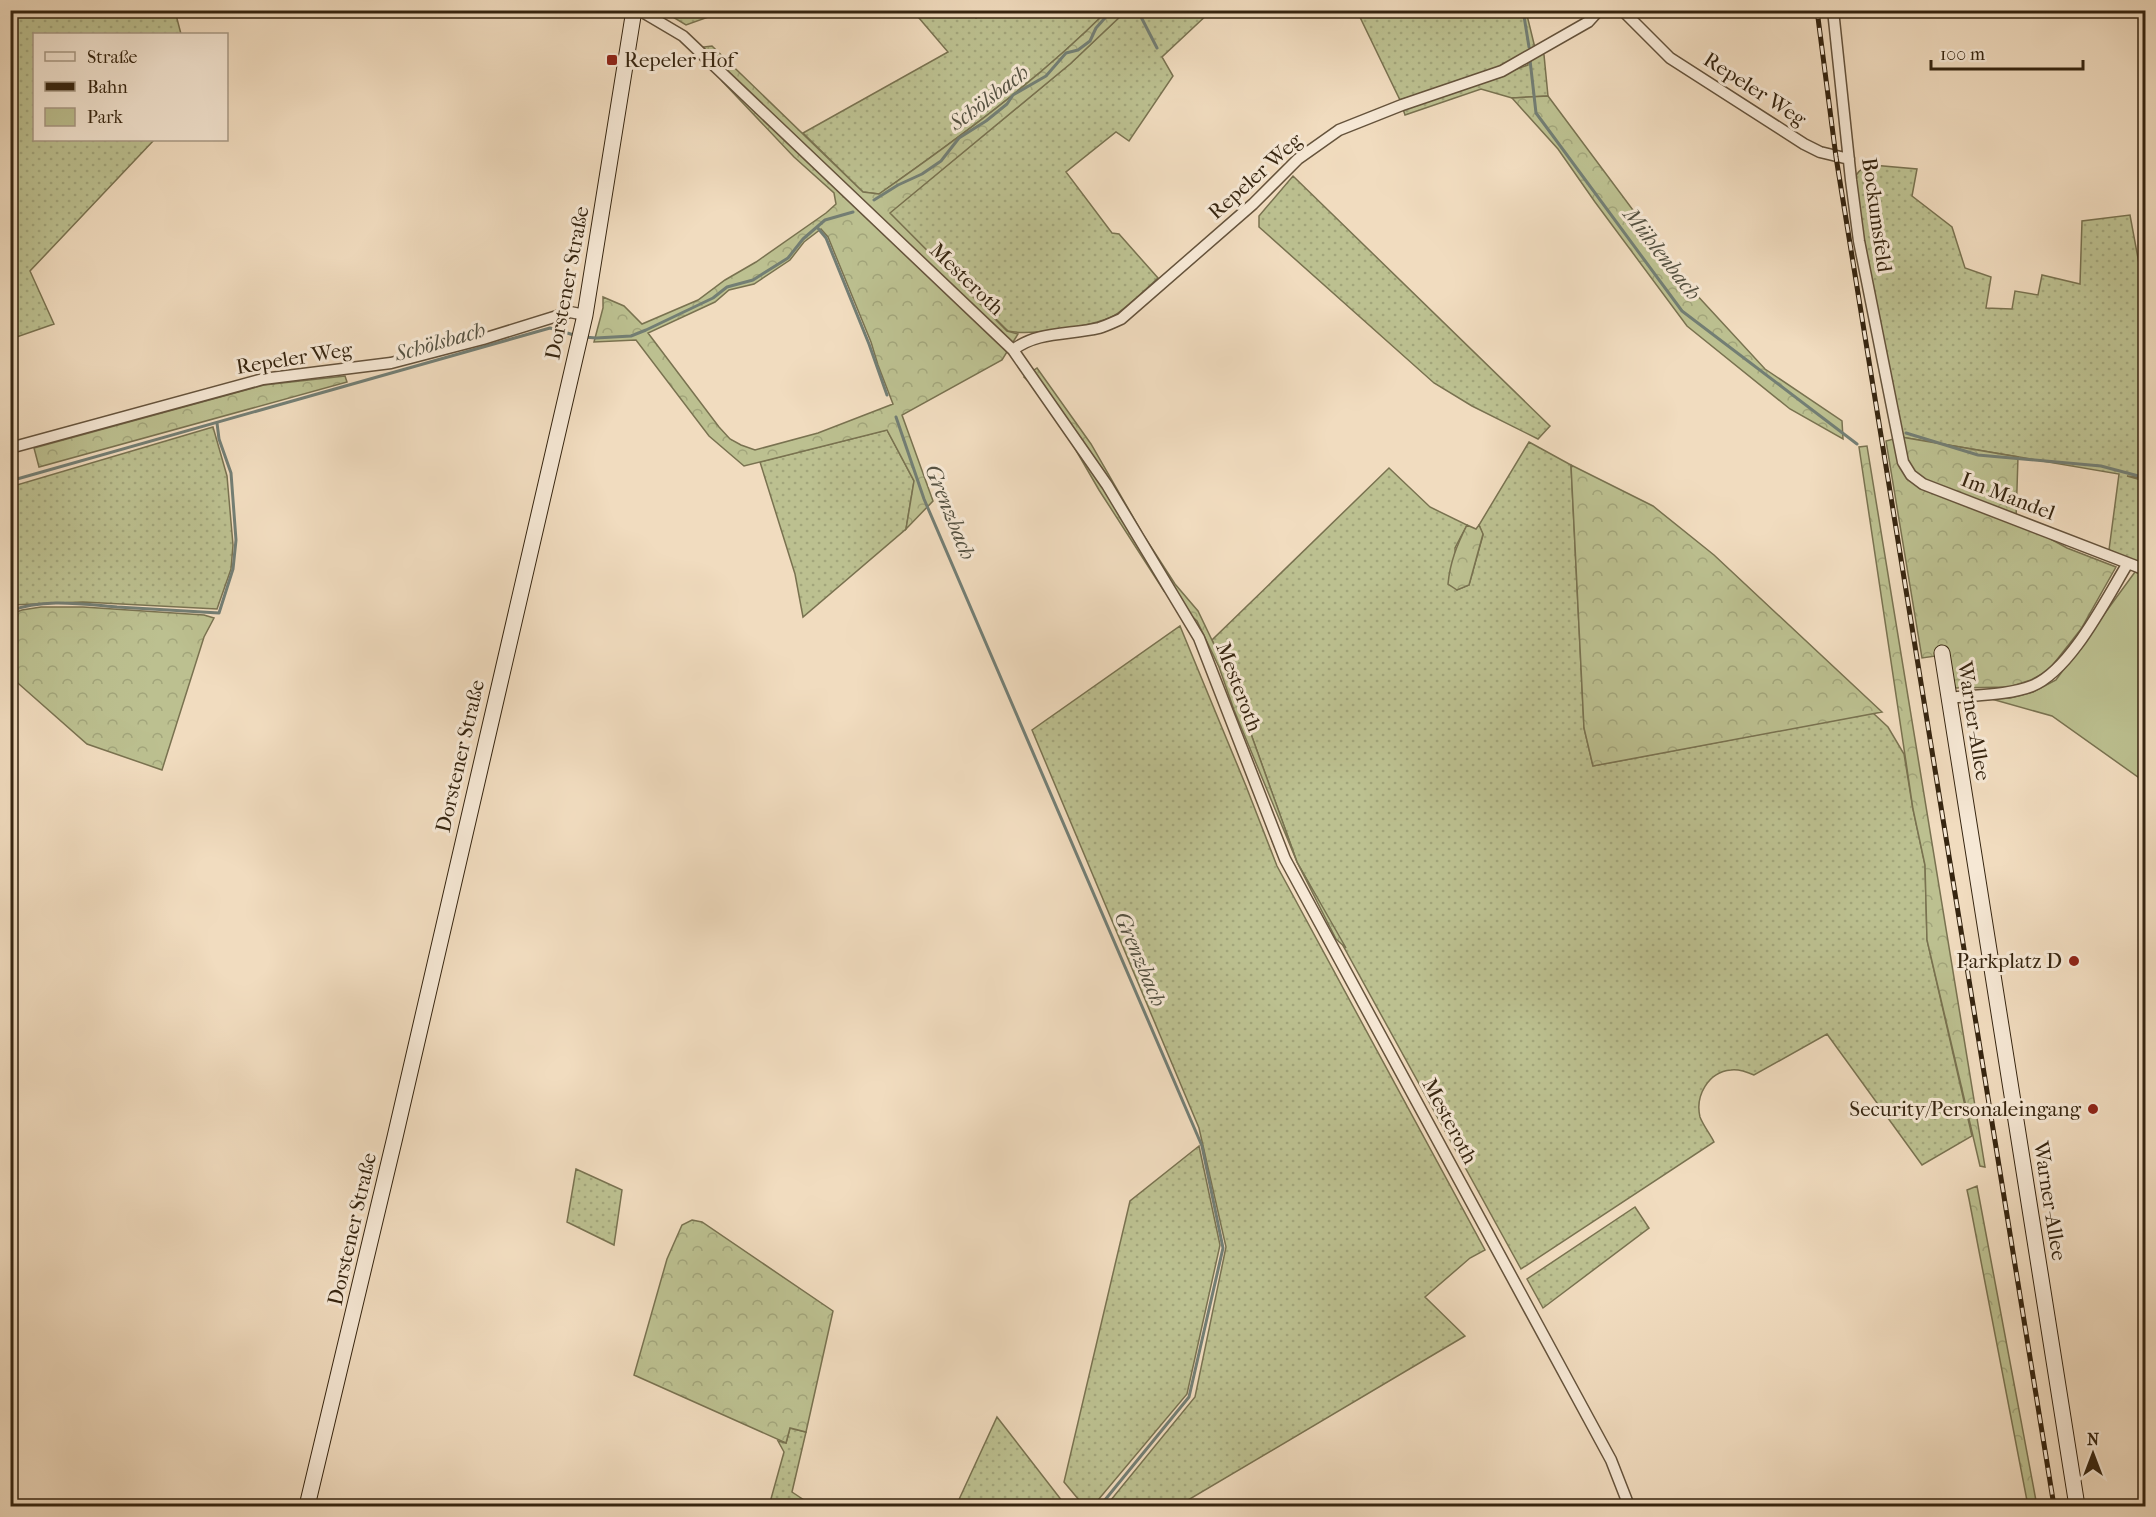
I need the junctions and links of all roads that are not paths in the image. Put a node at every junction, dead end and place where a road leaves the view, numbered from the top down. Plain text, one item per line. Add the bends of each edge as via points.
1 (634, 10) edge
2 (639, 10) edge
3 (1599, 10) edge
4 (1622, 10) edge
5 (1833, 10) edge
6 (1849, 159) junction
7 (581, 329) junction
8 (1014, 350) junction
9 (1896, 423) joint
10 (10, 448) edge
11 (2128, 563) junction
12 (2145, 570) edge
13 (1942, 653) dead end
14 (1949, 698) junction
15 (307, 1506) edge
16 (1629, 1506) edge
17 (2077, 1506) edge

1 - 7 main road, Dorstener Straße
2 - 8 street, Mesteroth via 683,36
3 - 8 street, Repeler Weg via 1588,22 1502,71 1339,130 1298,159 1254,204 1121,319 1101,327 1036,338
4 - 6 street, Repeler Weg via 1671,58 1804,144
5 - 6 street, Bockumsfeld
6 - 9 street, Bockumsfeld via 1861,251
7 - 10 street, Repeler Weg via 570,312 391,363 263,379
7 - 15 main road, Dorstener Straße
8 - 16 street, Mesteroth via 1107,485 1199,638 1285,859 1611,1461
9 - 11 street, Im Mandel via 1903,462 1923,484
11 - 12 street, Im Mandel
11 - 14 street via 2086,633 2051,676 2009,692
13 - 14 main road, Warner-Allee
14 - 17 main road, Warner-Allee

